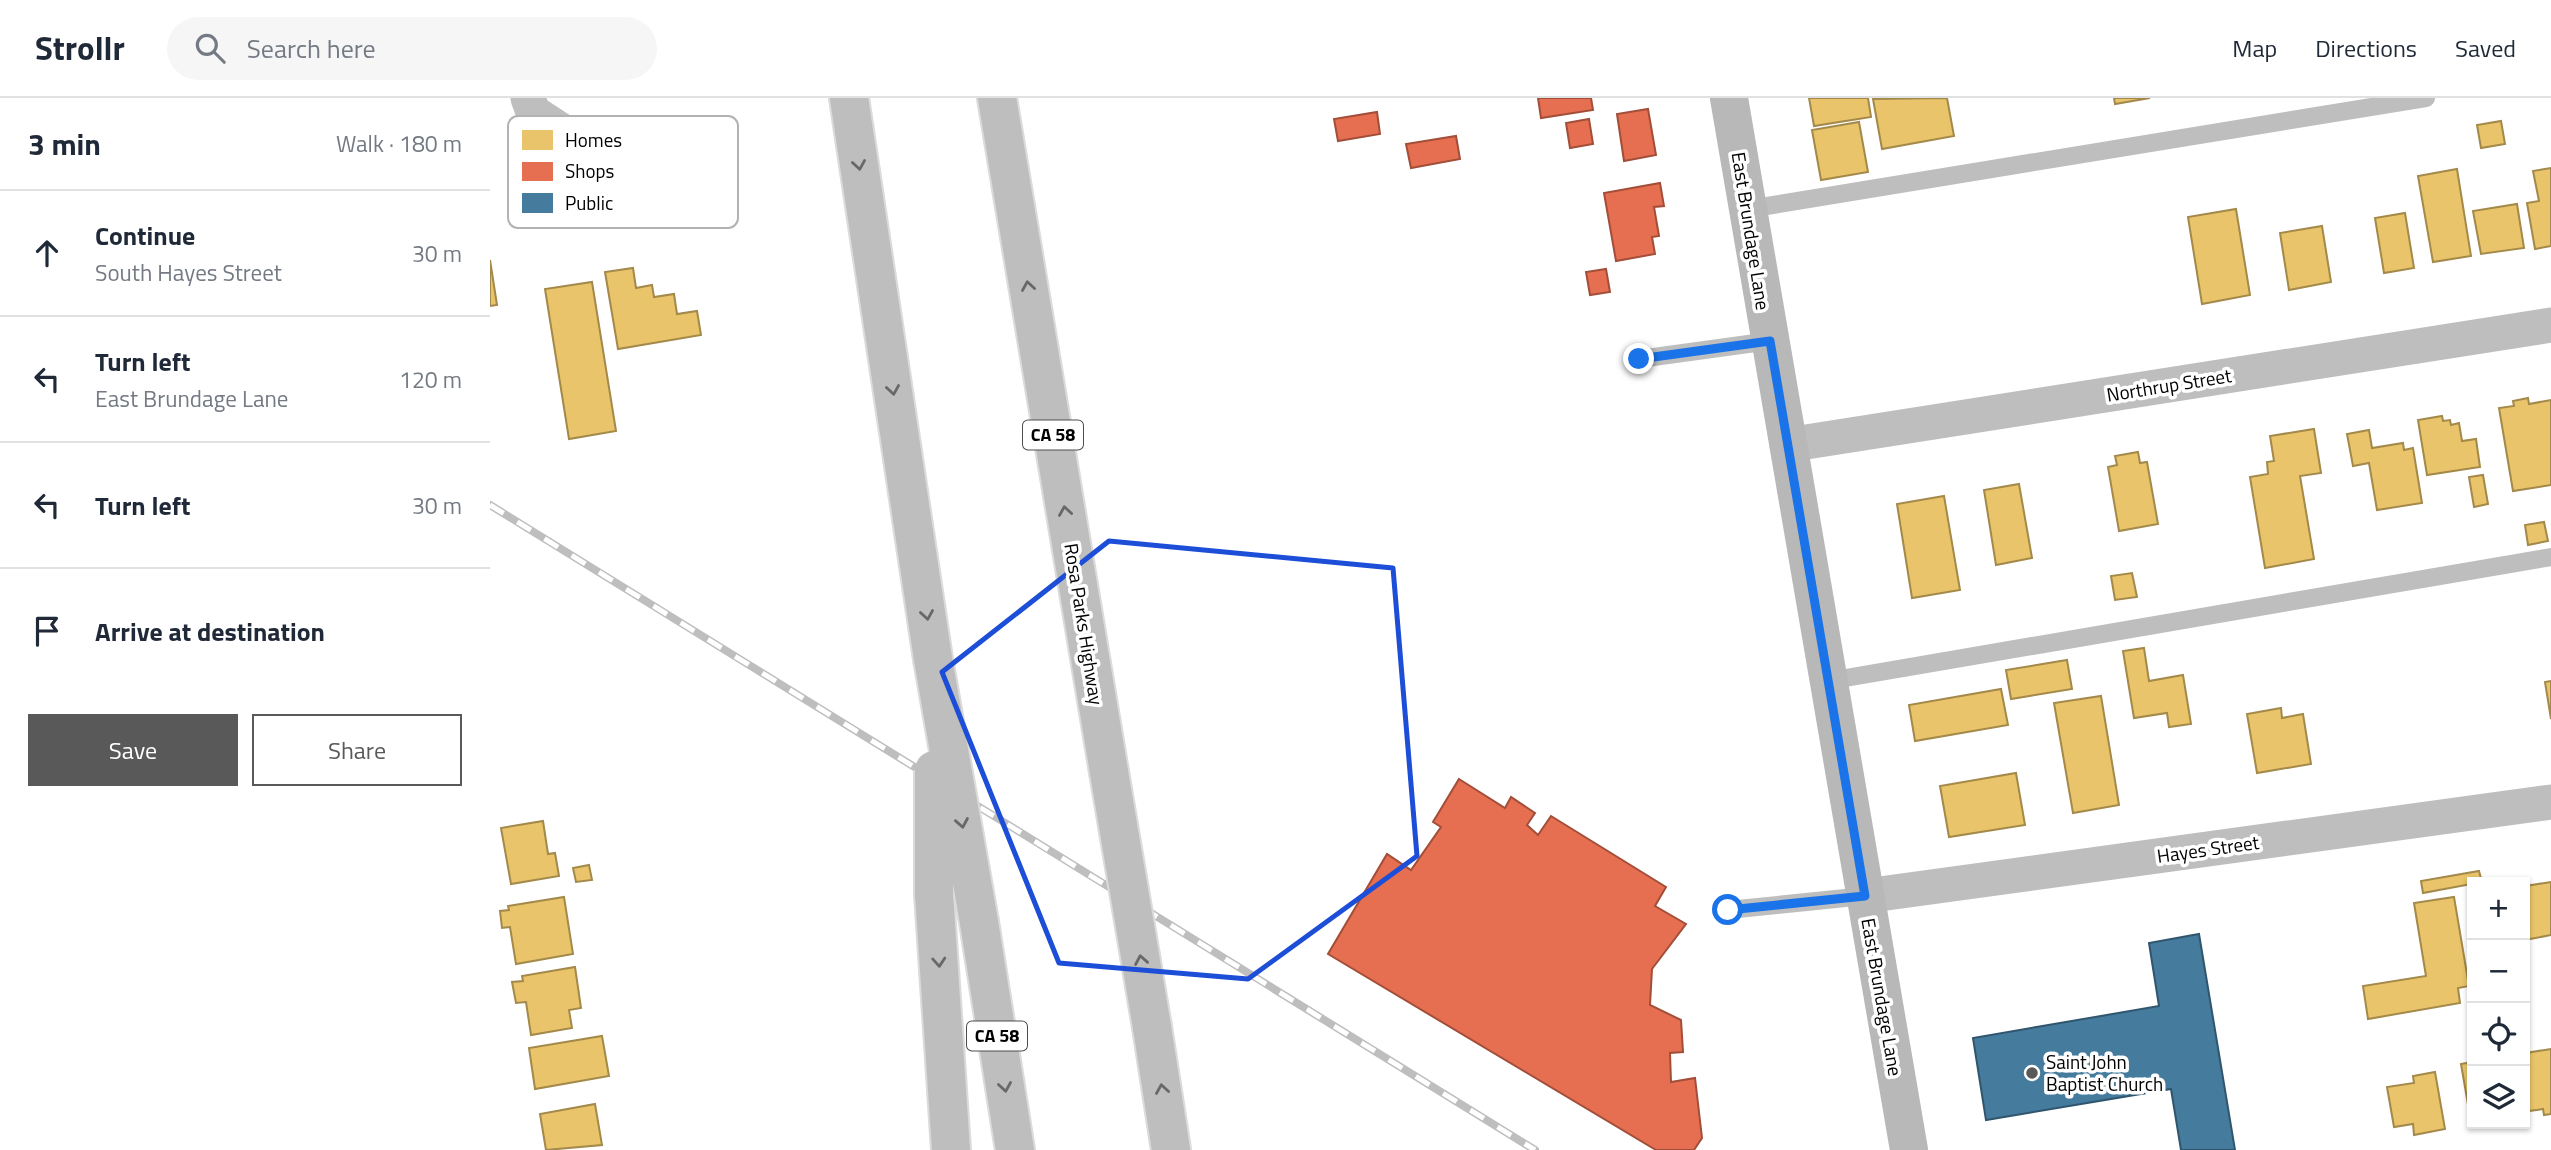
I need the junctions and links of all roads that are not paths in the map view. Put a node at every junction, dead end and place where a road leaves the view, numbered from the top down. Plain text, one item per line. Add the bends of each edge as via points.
1 (528, 98) edge
2 (849, 98) edge
3 (997, 98) edge
4 (1729, 98) edge
5 (2426, 98) edge
6 (539, 116) edge
7 (1748, 209) junction
8 (2551, 326) edge
9 (1770, 341) junction
10 (1639, 359) dead end
11 (1787, 445) junction
12 (2551, 558) edge
13 (933, 659) junction
14 (1828, 681) junction
15 (2551, 802) edge
16 (1865, 896) junction
17 (1728, 910) dead end
18 (951, 1150) edge
19 (1015, 1150) edge
20 (1171, 1150) edge
21 (1909, 1150) edge

1 - 6 street
2 -> 13 highway, CA 58
20 -> 3 highway, Rosa Parks Highway / CA 58, bridge
4 - 7 main road, East Brundage Lane
5 - 7 lane
7 - 9 main road, East Brundage Lane
8 - 11 street, Northrup Street
9 - 10 lane
9 - 11 main road, East Brundage Lane
11 - 14 main road, East Brundage Lane
12 - 14 lane
13 -> 18 highway, bridge via 934,894
13 -> 19 highway, CA 58, bridge
14 - 16 main road, East Brundage Lane
15 - 16 street, Hayes Street
16 - 17 lane
16 - 21 main road, East Brundage Lane

